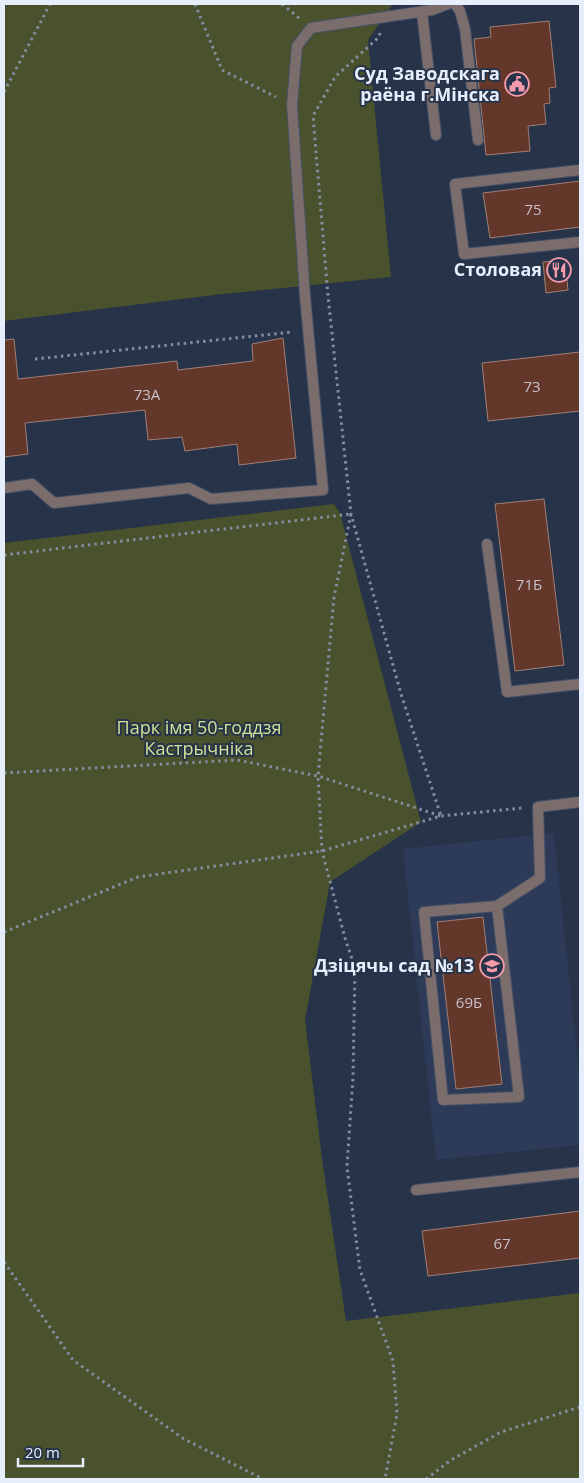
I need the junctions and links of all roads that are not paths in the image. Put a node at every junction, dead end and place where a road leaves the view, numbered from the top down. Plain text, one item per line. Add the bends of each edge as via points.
1 (448, 4) edge
2 (455, 4) edge
3 (422, 12) junction
4 (436, 134) dead end
5 (478, 140) dead end
6 (580, 170) edge
7 (580, 242) edge
8 (4, 488) edge
9 (487, 544) dead end
10 (580, 684) edge
11 (580, 802) edge
12 (497, 906) junction
13 (580, 1172) edge
14 (416, 1190) dead end

1 - 3 lane
2 - 5 lane via 465,29
3 - 4 lane
3 - 8 lane via 311,28 297,46 292,105 323,490 211,499 189,488 54,503 32,484
6 - 7 lane via 454,184 464,254
9 - 10 lane via 507,692
11 - 12 lane via 538,807 540,878
12 - 12 lane via 518,1097 443,1100 424,912
13 - 14 lane

